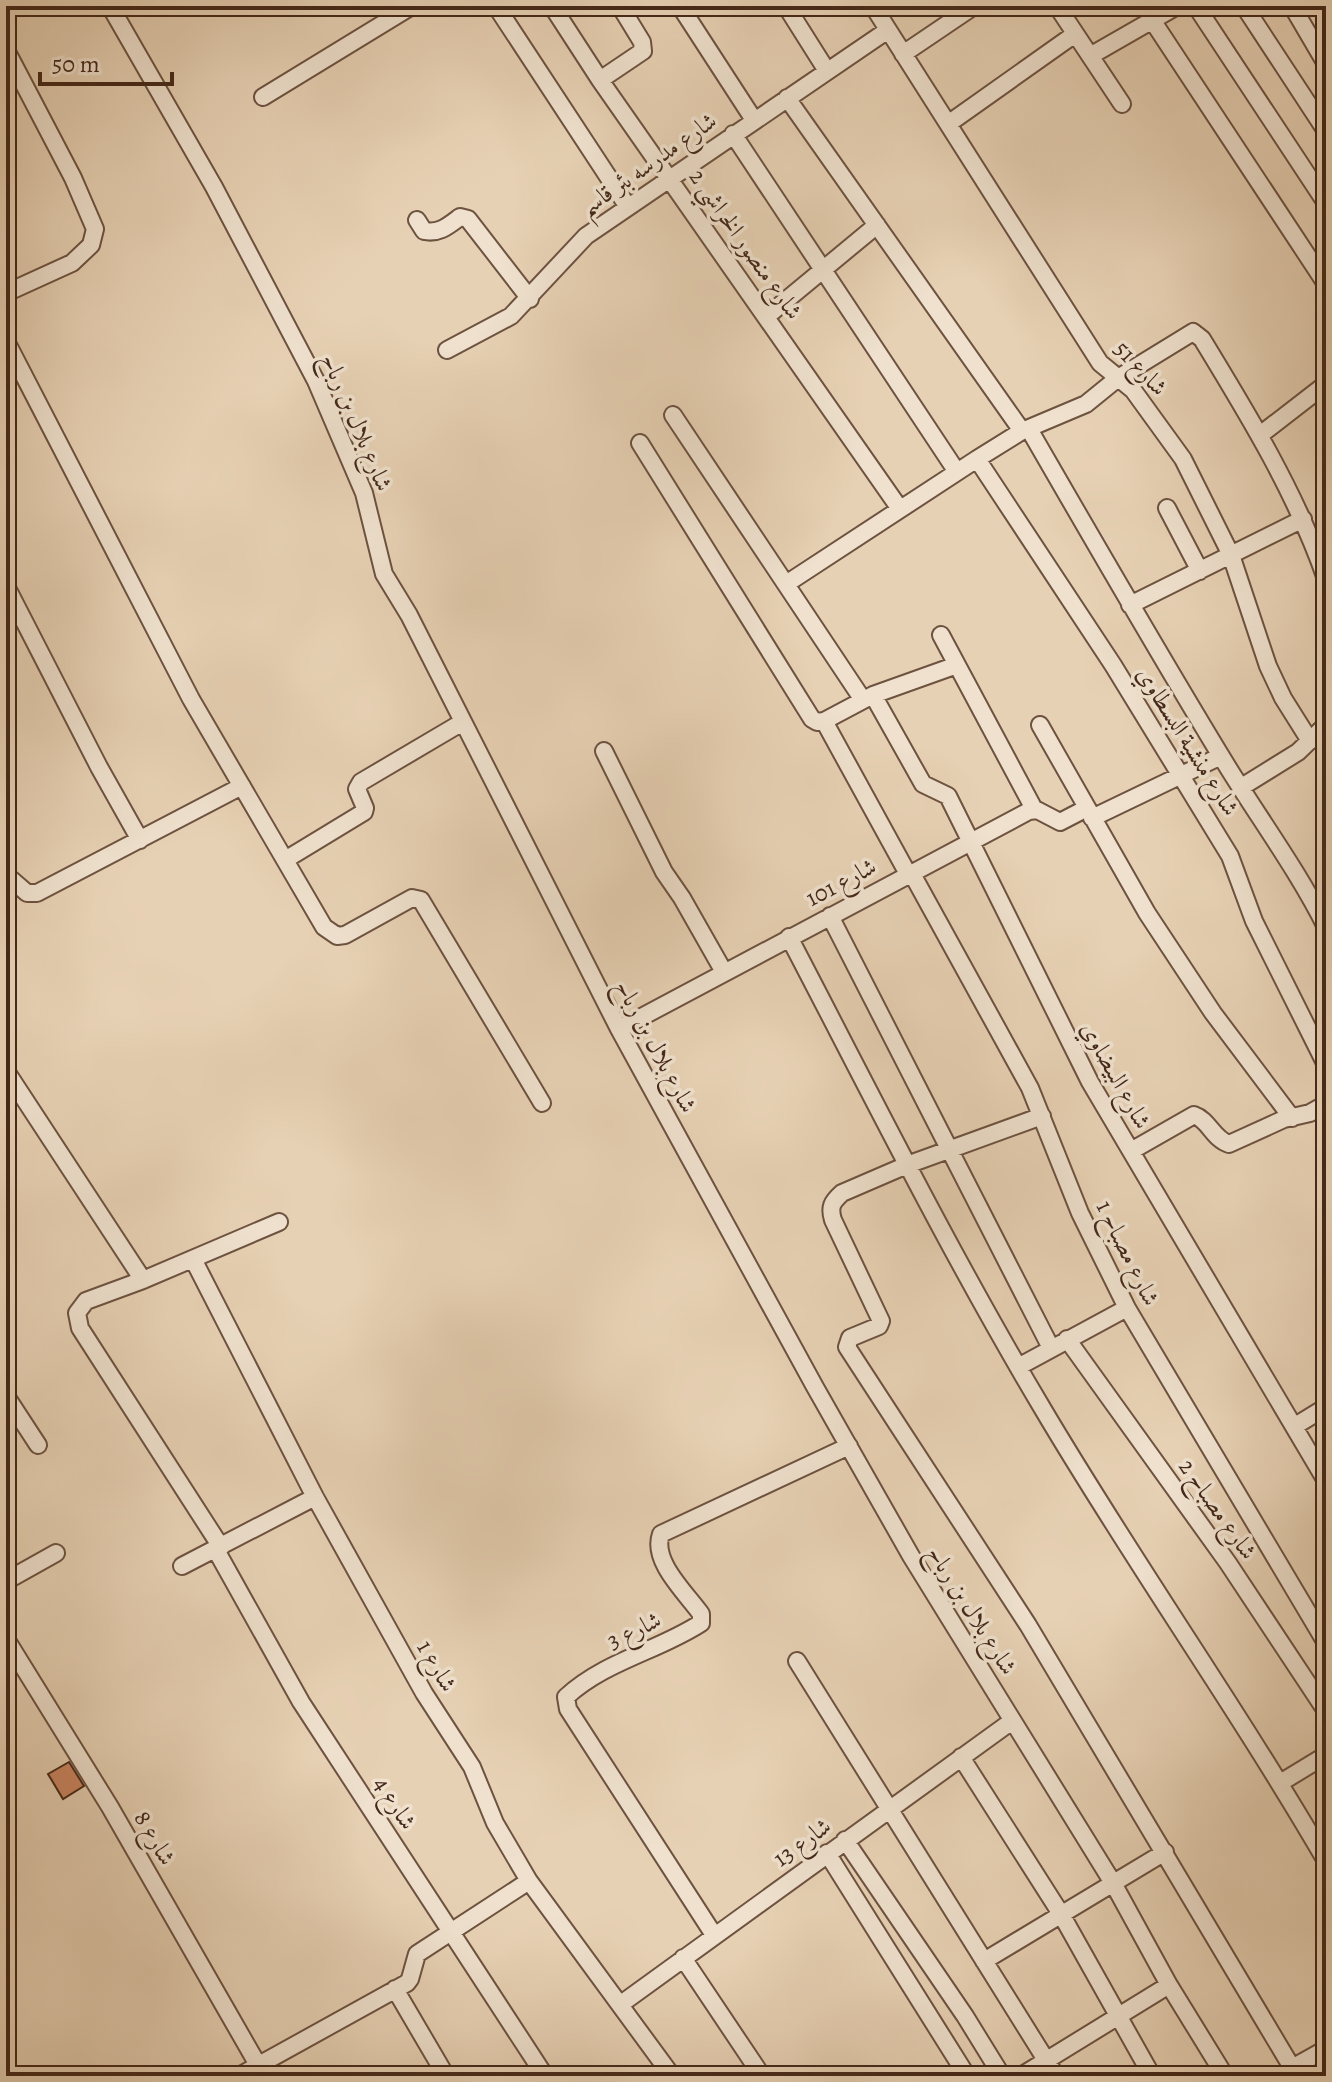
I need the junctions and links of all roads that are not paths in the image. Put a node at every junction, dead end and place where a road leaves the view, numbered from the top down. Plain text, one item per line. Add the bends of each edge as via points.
1 (15, 6) edge
2 (110, 6) edge
3 (412, 6) edge
4 (496, 6) edge
5 (552, 6) edge
6 (620, 6) edge
7 (680, 6) edge
8 (786, 6) edge
9 (873, 6) edge
10 (974, 6) edge
11 (1057, 6) edge
12 (1177, 6) edge
13 (1196, 6) edge
14 (1244, 6) edge
15 (1292, 6) edge
16 (6, 10) edge
17 (1152, 20) junction
18 (888, 30) junction
19 (1075, 34) junction
20 (6, 50) edge
21 (903, 54) junction
22 (1090, 56) junction
23 (1325, 62) edge
24 (827, 71) junction
25 (600, 80) junction
26 (263, 97) dead end
27 (787, 98) junction
28 (1122, 104) dead end
29 (754, 120) junction
30 (948, 124) junction
31 (1326, 131) edge
32 (733, 134) junction
33 (670, 178) junction
34 (1326, 203) edge
35 (628, 207) junction
36 (417, 220) dead end
37 (877, 225) junction
38 (823, 270) junction
39 (1326, 284) edge
40 (6, 293) edge
41 (530, 299) junction
42 (767, 316) junction
43 (6, 341) edge
44 (447, 350) dead end
45 (1118, 378) junction
46 (1326, 384) edge
47 (673, 415) dead end
48 (1026, 430) junction
49 (1260, 435) junction
50 (640, 443) dead end
51 (977, 459) junction
52 (957, 472) junction
53 (1167, 508) dead end
54 (900, 509) junction
55 (1303, 519) junction
56 (1320, 545) edge
57 (1231, 555) junction
58 (1200, 571) junction
59 (1326, 579) edge
60 (786, 584) junction
61 (6, 586) edge
62 (1130, 605) junction
63 (941, 635) dead end
64 (957, 665) junction
65 (868, 697) junction
66 (824, 721) junction
67 (461, 723) junction
68 (1040, 725) dead end
69 (1326, 725) edge
70 (1310, 741) junction
71 (604, 751) dead end
72 (1221, 756) junction
73 (1181, 775) junction
74 (242, 786) junction
75 (1240, 788) junction
76 (1034, 809) junction
77 (1089, 813) junction
78 (140, 840) junction
79 (970, 840) junction
80 (285, 860) junction
81 (909, 873) junction
82 (6, 878) edge
83 (830, 916) junction
84 (1326, 927) edge
85 (789, 937) junction
86 (724, 972) junction
87 (619, 1029) junction
88 (1324, 1056) edge
89 (6, 1071) edge
90 (542, 1103) dead end
91 (1326, 1104) edge
92 (1042, 1116) junction
93 (1292, 1118) junction
94 (950, 1150) junction
95 (1131, 1151) junction
96 (907, 1165) junction
97 (279, 1222) dead end
98 (193, 1259) junction
99 (143, 1280) junction
100 (1127, 1308) junction
101 (1067, 1339) junction
102 (1051, 1348) junction
103 (1018, 1367) junction
104 (6, 1396) edge
105 (1326, 1407) edge
106 (1295, 1426) junction
107 (38, 1445) dead end
108 (849, 1446) junction
109 (1326, 1481) edge
110 (315, 1497) junction
111 (218, 1548) junction
112 (56, 1553) dead end
113 (182, 1566) dead end
114 (8, 1576) edge
115 (6, 1639) edge
116 (1326, 1643) edge
117 (797, 1661) dead end
118 (1326, 1711) edge
119 (1012, 1721) junction
120 (1326, 1755) edge
121 (961, 1757) junction
122 (1280, 1783) junction
123 (889, 1809) junction
124 (845, 1840) junction
125 (1165, 1852) junction
126 (827, 1853) junction
127 (1326, 1861) edge
128 (529, 1881) junction
129 (1113, 1883) junction
130 (1061, 1914) junction
131 (449, 1931) junction
132 (714, 1935) junction
133 (683, 1958) junction
134 (984, 1961) junction
135 (1169, 1985) junction
136 (395, 1989) junction
137 (621, 2004) junction
138 (1118, 2015) junction
139 (1326, 2049) edge
140 (1047, 2060) junction
141 (6, 2070) edge
142 (247, 2072) edge
143 (1294, 2072) edge
144 (10, 2076) edge
145 (446, 2076) edge
146 (545, 2076) edge
147 (672, 2076) edge
148 (762, 2076) edge
149 (967, 2076) edge
150 (1002, 2076) edge
151 (1021, 2076) edge
152 (1056, 2076) edge
153 (1152, 2076) edge
154 (1225, 2076) edge

1 - 16 street
2 - 67 street, شارع بلال بن رباح via 214,187 316,381 364,493 384,574
3 - 26 street
4 - 35 street
5 - 25 street, شارع منصور الخراشي 2
6 - 25 street via 643,51
7 - 29 street
8 - 24 street
9 - 18 street, شارع 51
10 - 21 street
11 - 19 street
12 - 17 street
13 - 34 street
14 - 31 street
15 - 23 street
17 - 22 street
17 - 39 street
18 - 21 street, شارع 51
18 - 24 street, شارع مدرسه بئر قاسم
19 - 22 street
19 - 30 street
20 - 40 street via 95,229 91,245 72,263
21 - 30 street, شارع 51
22 - 28 street
24 - 27 street, شارع مدرسه بئر قاسم
25 - 33 street, شارع منصور الخراشي 2
27 - 29 street, شارع مدرسه بئر قاسم
27 - 37 street
29 - 32 street, شارع مدرسه بئر قاسم
30 - 45 street, شارع 51 via 1100,363
32 - 33 street, شارع مدرسه بئر قاسم
32 - 38 street
33 - 35 street, شارع مدرسه بئر قاسم
33 - 42 street, شارع منصور الخراشي 2
35 - 41 street, شارع مدرسه بئر قاسم via 586,236
36 - 41 street via 432,233 460,217 468,219
37 - 38 street
37 - 48 street
38 - 42 street
38 - 52 street
41 - 44 street, شارع مدرسه بئر قاسم via 498,326
42 - 54 street, شارع منصور الخراشي 2
43 - 74 street via 191,699
45 - 48 street via 1078,409
45 - 49 street via 1196,332
45 - 57 street, شارع 51 via 1133,390 1183,459
46 - 49 street
47 - 60 street, شارع البيضاوي
48 - 51 street
48 - 62 street
49 - 55 street
50 - 66 street, شارع مصباح 1 via 812,719
51 - 52 street
51 - 73 street, شارع منشية البسطاوي
52 - 54 street
53 - 58 street
54 - 60 street
55 - 56 street
55 - 57 street
56 - 59 street
57 - 58 street
57 - 70 street, شارع 51 via 1268,666
58 - 62 street
60 - 65 street, شارع البيضاوي
61 - 78 street
62 - 72 street
63 - 64 street
64 - 65 street
64 - 76 street
65 - 66 street
65 - 79 street, شارع البيضاوي via 923,784 946,794
66 - 81 street, شارع مصباح 1
67 - 80 street via 361,782 357,789 364,812
67 - 87 street, شارع بلال بن رباح
68 - 77 street
69 - 70 street
70 - 75 street
71 - 86 street via 664,872
72 - 73 street
72 - 75 street
73 - 77 street
73 - 88 street, شارع منشية البسطاوي via 1230,856 1254,921
74 - 78 street
74 - 80 street
75 - 84 street
76 - 77 street via 1060,822
76 - 79 street, شارع 101
77 - 93 street via 1188,975
78 - 82 street via 37,893 27,893
79 - 81 street, شارع 101
79 - 95 street, شارع البيضاوي via 1090,1082
80 - 90 street via 324,927 337,936 412,898 421,900
81 - 83 street, شارع 101
81 - 92 street, شارع مصباح 1
83 - 85 street, شارع 101
83 - 94 street
85 - 86 street, شارع 101
85 - 96 street
86 - 87 street, شارع 101
87 - 108 street, شارع بلال بن رباح
89 - 99 street
91 - 93 street
92 - 94 street
92 - 100 street, شارع مصباح 1 via 1080,1213
93 - 95 street via 1229,1144 1194,1115
94 - 96 street
94 - 102 street
95 - 106 street, شارع البيضاوي
96 - 103 street
96 - 125 street via 842,1193 830,1209 881,1321 850,1338 847,1347 1028,1625
97 - 98 street
98 - 99 street
98 - 110 street, شارع 1
99 - 111 street, شارع 4 via 86,1301 77,1313 80,1328
100 - 101 street
100 - 116 street, شارع مصباح 1
101 - 102 street
101 - 118 street, شارع مصباح 2 via 1228,1563
102 - 103 street
103 - 122 street
104 - 107 street
105 - 106 street
106 - 109 street, شارع البيضاوي
108 - 119 street, شارع بلال بن رباح
108 - 132 street, شارع 3 via 661,1534 663,1562 701,1614 701,1623 622,1661 566,1697 568,1709
110 - 111 street
110 - 128 street, شارع 1 via 424,1693 472,1767 495,1823
111 - 113 street
111 - 131 street, شارع 4 via 301,1702
112 - 114 street
115 - 142 street, شارع 8 via 80,1757
117 - 123 street
119 - 121 street, شارع 13
119 - 129 street, شارع بلال بن رباح
120 - 122 street
121 - 123 street, شارع 13
121 - 130 street
122 - 127 street
123 - 124 street, شارع 13
123 - 134 street
124 - 126 street, شارع 13
124 - 150 street
125 - 129 street
125 - 143 street
126 - 132 street, شارع 13
126 - 149 street
128 - 131 street
128 - 137 street, شارع 1
129 - 130 street
129 - 135 street, شارع بلال بن رباح
130 - 134 street
130 - 138 street
131 - 136 street via 417,1954 410,1979
131 - 146 street, شارع 4
132 - 133 street, شارع 13
133 - 137 street, شارع 13
133 - 148 street
134 - 140 street
135 - 138 street
135 - 154 street, شارع بلال بن رباح
136 - 142 street
136 - 145 street
137 - 147 street, شارع 1
138 - 140 street
138 - 153 street
139 - 143 street
140 - 151 street
140 - 152 street
141 - 144 street

